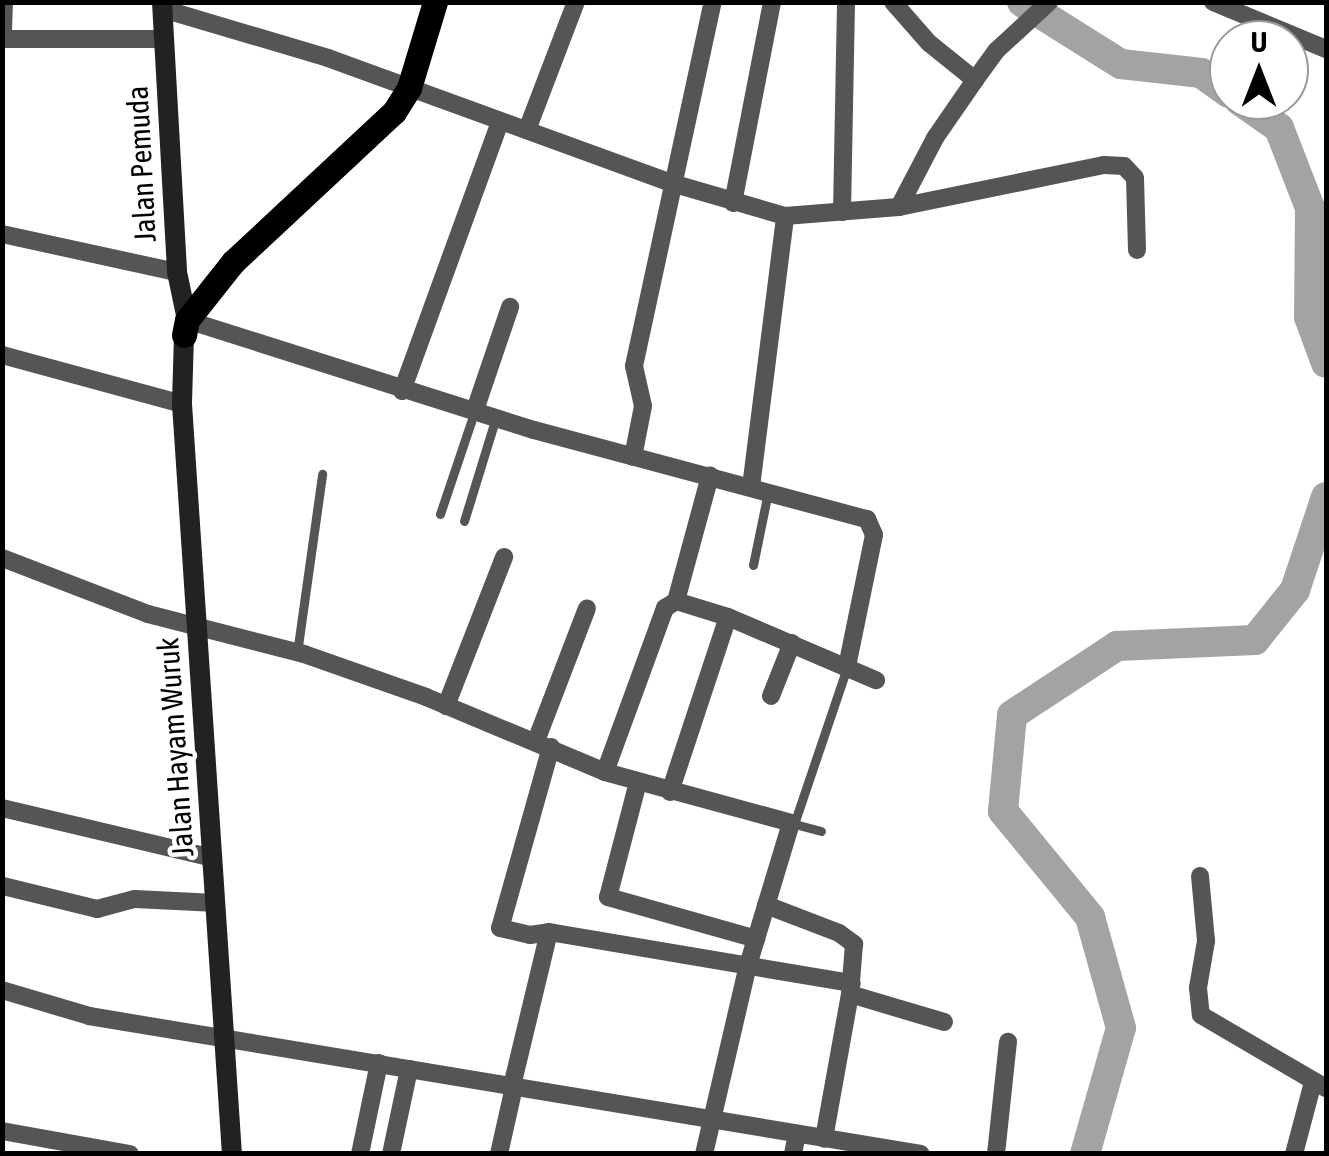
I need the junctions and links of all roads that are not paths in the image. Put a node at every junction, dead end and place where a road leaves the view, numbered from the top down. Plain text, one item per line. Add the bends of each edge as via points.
1 (434, 2) edge
2 (576, 2) edge
3 (713, 2) edge
4 (772, 2) edge
5 (846, 2) edge
6 (892, 2) edge
7 (1050, 2) edge
8 (1213, 2) edge
9 (4, 5) edge
10 (162, 6) edge
11 (1260, 11) edge
12 (3, 39) edge
13 (163, 39) junction
14 (1326, 49) edge
15 (2, 51) edge
16 (974, 80) junction
17 (408, 88) junction
18 (500, 122) junction
19 (527, 130) junction
20 (675, 184) junction
21 (733, 203) junction
22 (898, 206) junction
23 (842, 212) junction
24 (785, 216) junction
25 (2, 234) edge
26 (1137, 250) dead end
27 (177, 272) junction
28 (510, 307) dead end
29 (185, 328) junction
30 (2, 356) edge
31 (402, 391) junction
32 (182, 404) junction
33 (475, 410) junction
34 (496, 417) junction
35 (632, 457) junction
36 (322, 474) dead end
37 (710, 476) junction
38 (760, 489) junction
39 (440, 514) dead end
40 (464, 522) dead end
41 (504, 557) dead end
42 (2, 558) edge
43 (753, 565) dead end
44 (676, 601) junction
45 (587, 608) dead end
46 (728, 616) junction
47 (196, 628) junction
48 (792, 644) junction
49 (297, 652) junction
50 (848, 667) junction
51 (876, 680) dead end
52 (771, 696) dead end
53 (446, 706) junction
54 (544, 744) junction
55 (605, 772) junction
56 (638, 782) junction
57 (670, 792) junction
58 (2, 808) edge
59 (793, 824) junction
60 (821, 831) dead end
61 (213, 858) junction
62 (1200, 876) dead end
63 (3, 886) edge
64 (216, 903) junction
65 (766, 905) junction
66 (549, 932) junction
67 (756, 940) junction
68 (748, 965) junction
69 (851, 988) junction
70 (2, 990) edge
71 (944, 1022) dead end
72 (226, 1037) junction
73 (1008, 1042) dead end
74 (379, 1063) junction
75 (409, 1069) junction
76 (1320, 1085) edge
77 (513, 1086) junction
78 (712, 1119) junction
79 (2, 1131) edge
80 (797, 1134) junction
81 (824, 1138) junction
82 (861, 1149) edge
83 (130, 1154) edge
84 (232, 1154) edge
85 (360, 1154) edge
86 (391, 1154) edge
87 (499, 1154) edge
88 (704, 1154) edge
89 (793, 1154) edge
90 (922, 1154) edge
91 (996, 1154) edge
92 (1294, 1154) edge

1 - 17 main road
2 - 19 street
3 - 20 street
4 - 21 street
5 - 23 street
6 - 16 street
7 - 16 street
8 - 11 street
9 - 12 street
10 - 13 main road, Jalan Pemuda
10 - 17 street
11 - 14 street
12 - 13 street
12 - 15 street
13 - 27 main road, Jalan Pemuda
16 - 22 street
17 - 18 street
17 - 29 main road via 356,150 233,262
18 - 19 street
18 - 31 street
19 - 20 street
20 - 21 street
20 - 35 street via 634,366 643,406
21 - 24 street
22 - 23 street
22 - 26 street via 1116,164 1135,178
23 - 24 street
24 - 38 street
25 - 27 street
27 - 29 main road, Jalan Pemuda
28 - 33 street
29 - 31 street
29 - 32 main road, Jalan Hayam Wuruk
30 - 32 street
31 - 33 street
32 - 47 main road, Jalan Hayam Wuruk
33 - 34 street
33 - 39 lane
34 - 35 street
34 - 40 lane
35 - 37 street
36 - 49 lane
37 - 38 street
37 - 44 street
38 - 43 lane
38 - 50 street via 872,524
41 - 53 street
42 - 47 street
44 - 46 street
44 - 55 street via 664,608
45 - 54 street
46 - 48 street
46 - 57 street
47 - 49 street
47 - 61 main road, Jalan Hayam Wuruk
48 - 50 street
48 - 52 street
49 - 53 street
50 - 51 street
50 - 59 lane
53 - 54 street
54 - 55 street
54 - 66 street via 500,928
55 - 56 street
56 - 57 street
56 - 67 street via 608,897
57 - 59 street
58 - 61 street
59 - 60 lane
59 - 65 street
61 - 64 main road, Jalan Hayam Wuruk
62 - 76 street via 1206,940 1198,988 1202,1016
63 - 64 street via 97,909 135,898
64 - 72 main road, Jalan Hayam Wuruk
65 - 67 street
65 - 69 street via 851,939
66 - 68 street
66 - 77 street
67 - 68 street
68 - 69 street
68 - 78 street
69 - 71 street
69 - 81 street
70 - 72 street via 89,1016
72 - 74 street
72 - 84 main road, Jalan Hayam Wuruk
73 - 91 street
74 - 75 street
74 - 85 street
75 - 77 street
75 - 86 street
76 - 92 street
77 - 78 street
77 - 87 street
78 - 80 street
78 - 88 street
79 - 83 street
80 - 81 street
80 - 89 street
81 - 82 street
82 - 90 street

